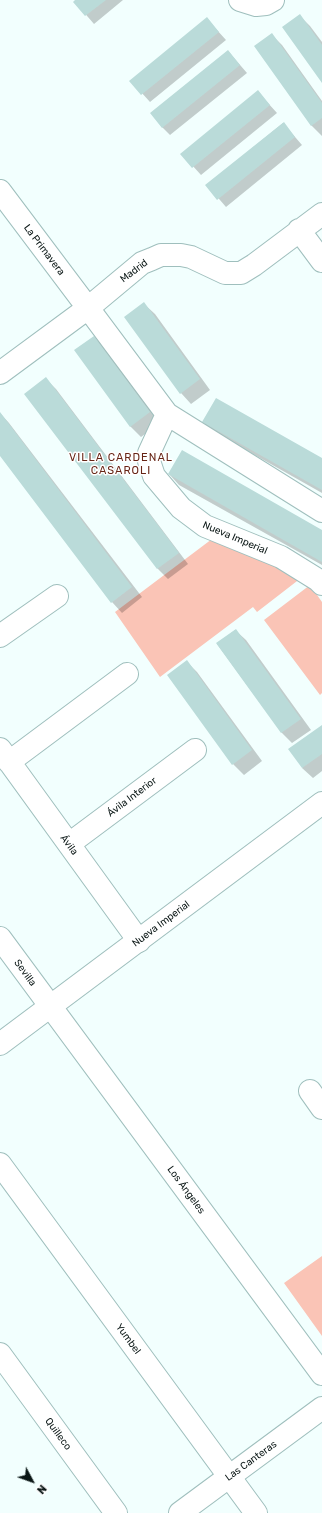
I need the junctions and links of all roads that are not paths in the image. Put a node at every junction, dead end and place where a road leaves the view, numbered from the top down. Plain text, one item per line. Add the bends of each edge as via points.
1 (240, 0) edge
2 (273, 0) edge
3 (0, 192) edge
4 (322, 214) edge
5 (299, 230) junction
6 (322, 261) edge
7 (88, 308) junction
8 (0, 373) edge
9 (167, 414) junction
10 (322, 512) edge
11 (322, 584) edge
12 (57, 596) dead end
13 (0, 636) edge
14 (128, 674) dead end
15 (194, 750) dead end
16 (4, 755) edge
17 (322, 803) edge
18 (69, 844) junction
19 (0, 938) edge
20 (139, 941) junction
21 (51, 1006) junction
22 (0, 1044) edge
23 (0, 1164) edge
24 (0, 1354) edge
25 (322, 1374) edge
26 (322, 1408) edge
27 (230, 1477) junction
28 (116, 1513) edge
29 (180, 1513) edge
30 (256, 1513) edge

1 - 2 street via 256,5
3 - 7 street, La Primavera
4 - 5 street, Madrid
5 - 6 street
5 - 7 street, Madrid via 241,273 225,273 181,255 152,258
7 - 8 street, Madrid
7 - 9 street
9 - 10 street
9 - 11 street, Nueva Imperial via 149,453 149,461 154,476 181,508 211,529 280,557
12 - 13 street
14 - 16 street
15 - 18 street, Ávila Interior
16 - 18 street, Ávila
17 - 20 street, Nueva Imperial
18 - 20 street, Ávila
19 - 21 street, Sevilla
20 - 21 street, Nueva Imperial
21 - 22 street, Nueva Imperial
21 - 25 street, Los Ángeles
23 - 27 street, Yumbel
24 - 28 street, Quilleco
26 - 27 street, Las Canteras
27 - 29 street, Las Canteras
27 - 30 street, Yumbel

